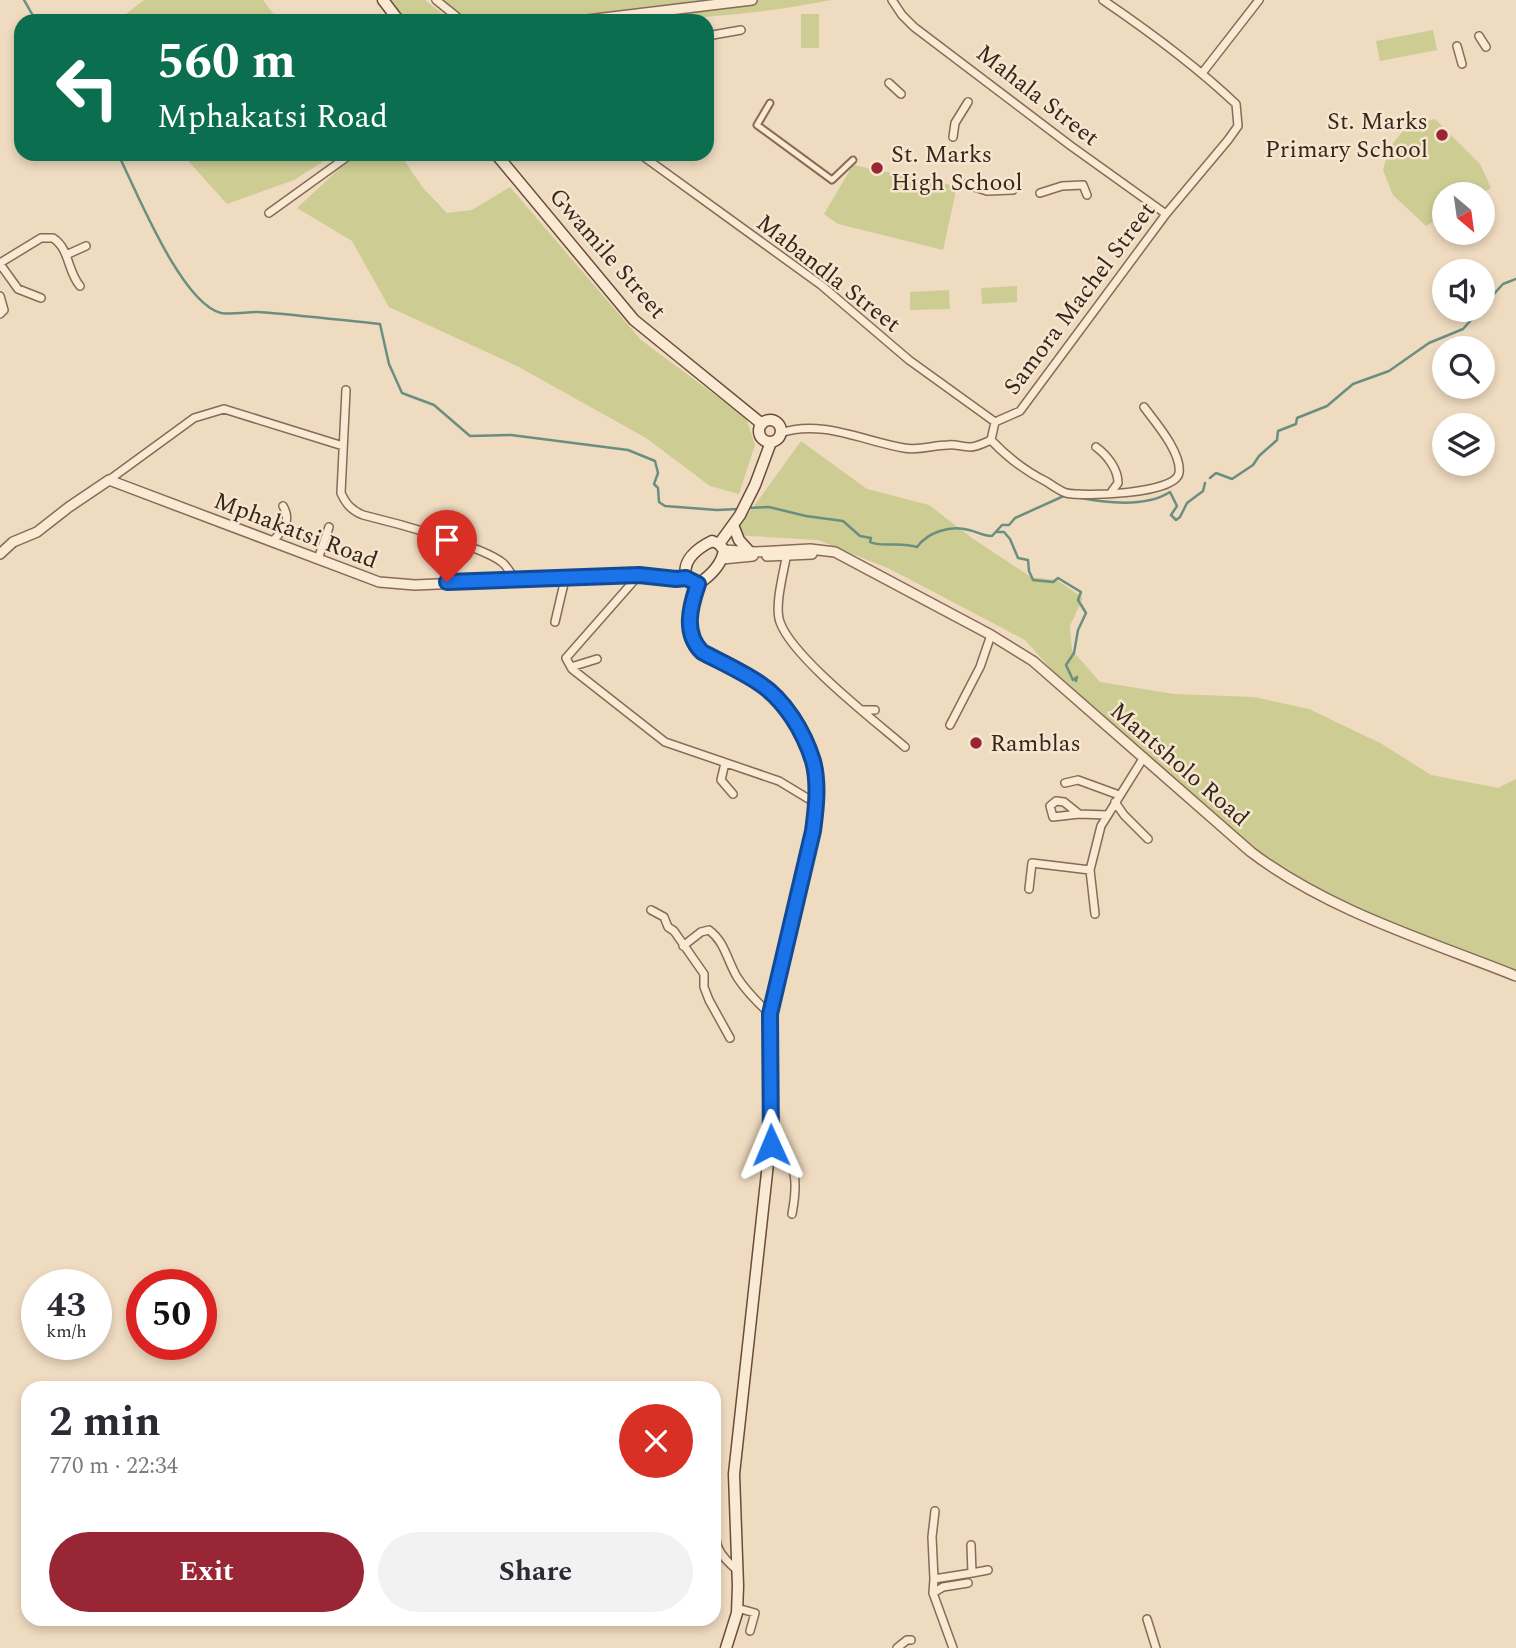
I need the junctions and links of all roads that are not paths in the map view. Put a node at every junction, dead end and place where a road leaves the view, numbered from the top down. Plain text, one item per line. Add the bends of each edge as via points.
1 (383, 0) edge
2 (436, 0) edge
3 (752, 0) edge
4 (892, 0) edge
5 (1103, 0) edge
6 (1259, 0) edge
7 (394, 14) edge
8 (453, 14) edge
9 (637, 14) edge
10 (741, 30) dead end
11 (714, 35) edge
12 (1479, 36) dead end
13 (1457, 46) dead end
14 (1486, 47) dead end
15 (1462, 64) dead end
16 (1203, 72) junction
17 (888, 83) dead end
18 (901, 94) dead end
19 (968, 102) dead end
20 (770, 103) dead end
21 (953, 137) dead end
22 (853, 160) dead end
23 (341, 161) edge
24 (502, 161) edge
25 (650, 161) edge
26 (965, 184) dead end
27 (1013, 190) dead end
28 (1040, 193) dead end
29 (1087, 195) dead end
30 (270, 213) dead end
31 (1166, 214) junction
32 (86, 246) dead end
33 (66, 255) junction
34 (0, 263) edge
35 (80, 286) dead end
36 (0, 296) edge
37 (41, 298) dead end
38 (0, 314) edge
39 (346, 390) dead end
40 (1144, 407) dead end
41 (995, 422) junction
42 (762, 424) junction
43 (780, 433) junction
44 (991, 440) junction
45 (771, 442) junction
46 (343, 446) junction
47 (1096, 447) dead end
48 (109, 480) junction
49 (1111, 492) junction
50 (283, 506) dead end
51 (733, 525) junction
52 (329, 527) dead end
53 (272, 542) junction
54 (722, 551) junction
55 (749, 551) junction
56 (787, 552) junction
57 (0, 554) edge
58 (318, 559) junction
59 (639, 575) junction
60 (686, 578) junction
61 (565, 579) junction
62 (516, 581) junction
63 (698, 584) junction
64 (555, 622) dead end
65 (991, 635) junction
66 (597, 659) dead end
67 (570, 667) junction
68 (861, 710) junction
69 (876, 710) dead end
70 (950, 724) dead end
71 (905, 747) dead end
72 (1144, 757) junction
73 (725, 762) junction
74 (1065, 783) dead end
75 (733, 794) dead end
76 (1119, 794) junction
77 (1115, 802) junction
78 (817, 804) junction
79 (1079, 814) dead end
80 (1107, 815) junction
81 (1148, 839) dead end
82 (1090, 870) junction
83 (1029, 889) dead end
84 (651, 910) dead end
85 (1095, 914) dead end
86 (683, 946) junction
87 (1516, 976) edge
88 (770, 1014) junction
89 (730, 1038) dead end
90 (771, 1145) junction
91 (792, 1214) dead end
92 (935, 1511) dead end
93 (971, 1545) dead end
94 (721, 1553) edge
95 (988, 1570) dead end
96 (739, 1572) junction
97 (972, 1573) junction
98 (934, 1579) junction
99 (968, 1583) dead end
100 (934, 1596) junction
101 (737, 1608) junction
102 (1147, 1619) dead end
103 (750, 1631) dead end
104 (911, 1640) dead end
105 (726, 1648) edge
106 (897, 1648) edge
107 (953, 1648) edge
108 (1156, 1648) edge

1 - 7 main road
2 - 8 street
3 - 9 street
4 - 31 street, Mahala Street via 914,27
5 - 16 street, Samora Machel Street
6 - 16 street
10 - 11 street
12 - 14 street
13 - 15 street
16 - 31 street, Samora Machel Street via 1237,104 1238,126
17 - 18 street
19 - 21 street via 955,122
20 - 22 street via 757,125 832,180
23 - 30 street
24 - 42 main road, Gwamile Street via 634,320
25 - 41 street, Mabandla Street via 821,285 909,360
26 - 27 street via 987,191
28 - 29 street via 1075,184 1083,185
31 - 41 street, Samora Machel Street via 1020,411
32 - 33 street
33 - 34 street via 57,241 44,237
33 - 35 street
34 - 37 street via 18,289
36 - 38 street via 4,310
39 - 46 street
40 - 49 street via 1170,442 1178,478 1145,491
41 - 44 street, Samora Machel Street
42 - 43 main road via 775,421
42 - 45 main road via 761,437
43 - 44 street via 817,429 922,449 971,447
43 - 45 main road
44 - 49 street via 1024,470 1066,493
45 - 51 main road
46 - 48 street via 224,409 194,418
46 - 62 street via 341,493 354,511 486,555 502,563
47 - 49 street via 1118,477
48 - 53 street, Mphakatsi Road
48 - 57 street
50 - 53 street via 288,521
51 - 54 main road
51 - 55 main road
52 - 58 street
53 - 58 street, Mphakatsi Road
54 - 55 street, Mantsholo Road
54 - 56 street, Mantsholo Road
54 - 60 main road via 712,541 693,554
54 - 63 main road via 714,570
55 - 56 street, Mantsholo Road
56 - 65 street, Mantsholo Road via 835,552
56 - 68 street via 779,621 801,654
58 - 62 street, Mphakatsi Road via 379,582
59 - 60 street, Mphakatsi Road
59 - 61 street, Mphakatsi Road
59 - 67 street via 566,658
60 - 63 main road
61 - 62 street, Mphakatsi Road
61 - 64 street
63 - 78 main road via 691,637 702,652 760,684 782,703 814,763
65 - 70 street
65 - 72 street, Mantsholo Road via 1033,661
66 - 67 street
67 - 73 street via 665,742
68 - 69 street
68 - 71 street
72 - 76 street
72 - 87 street, Mantsholo Road via 1251,852 1290,880 1335,903
73 - 75 street via 722,780
73 - 78 street via 779,781
74 - 76 street via 1078,780
76 - 77 street
77 - 80 street
77 - 81 street
78 - 88 main road
79 - 80 street
80 - 82 street
82 - 83 street via 1032,863
82 - 85 street
84 - 86 street via 664,917
86 - 88 street via 709,930 719,938 751,996
86 - 89 street via 704,974 709,1000
88 - 90 main road
90 - 91 street via 780,1150 796,1178
90 - 96 main road via 734,1474
92 - 98 street
93 - 97 street
94 - 96 street
95 - 97 street
96 - 101 main road
97 - 98 street
98 - 100 street
99 - 100 street via 943,1587
100 - 107 street
101 - 103 street via 755,1613
101 - 105 main road
102 - 108 street
104 - 106 street

